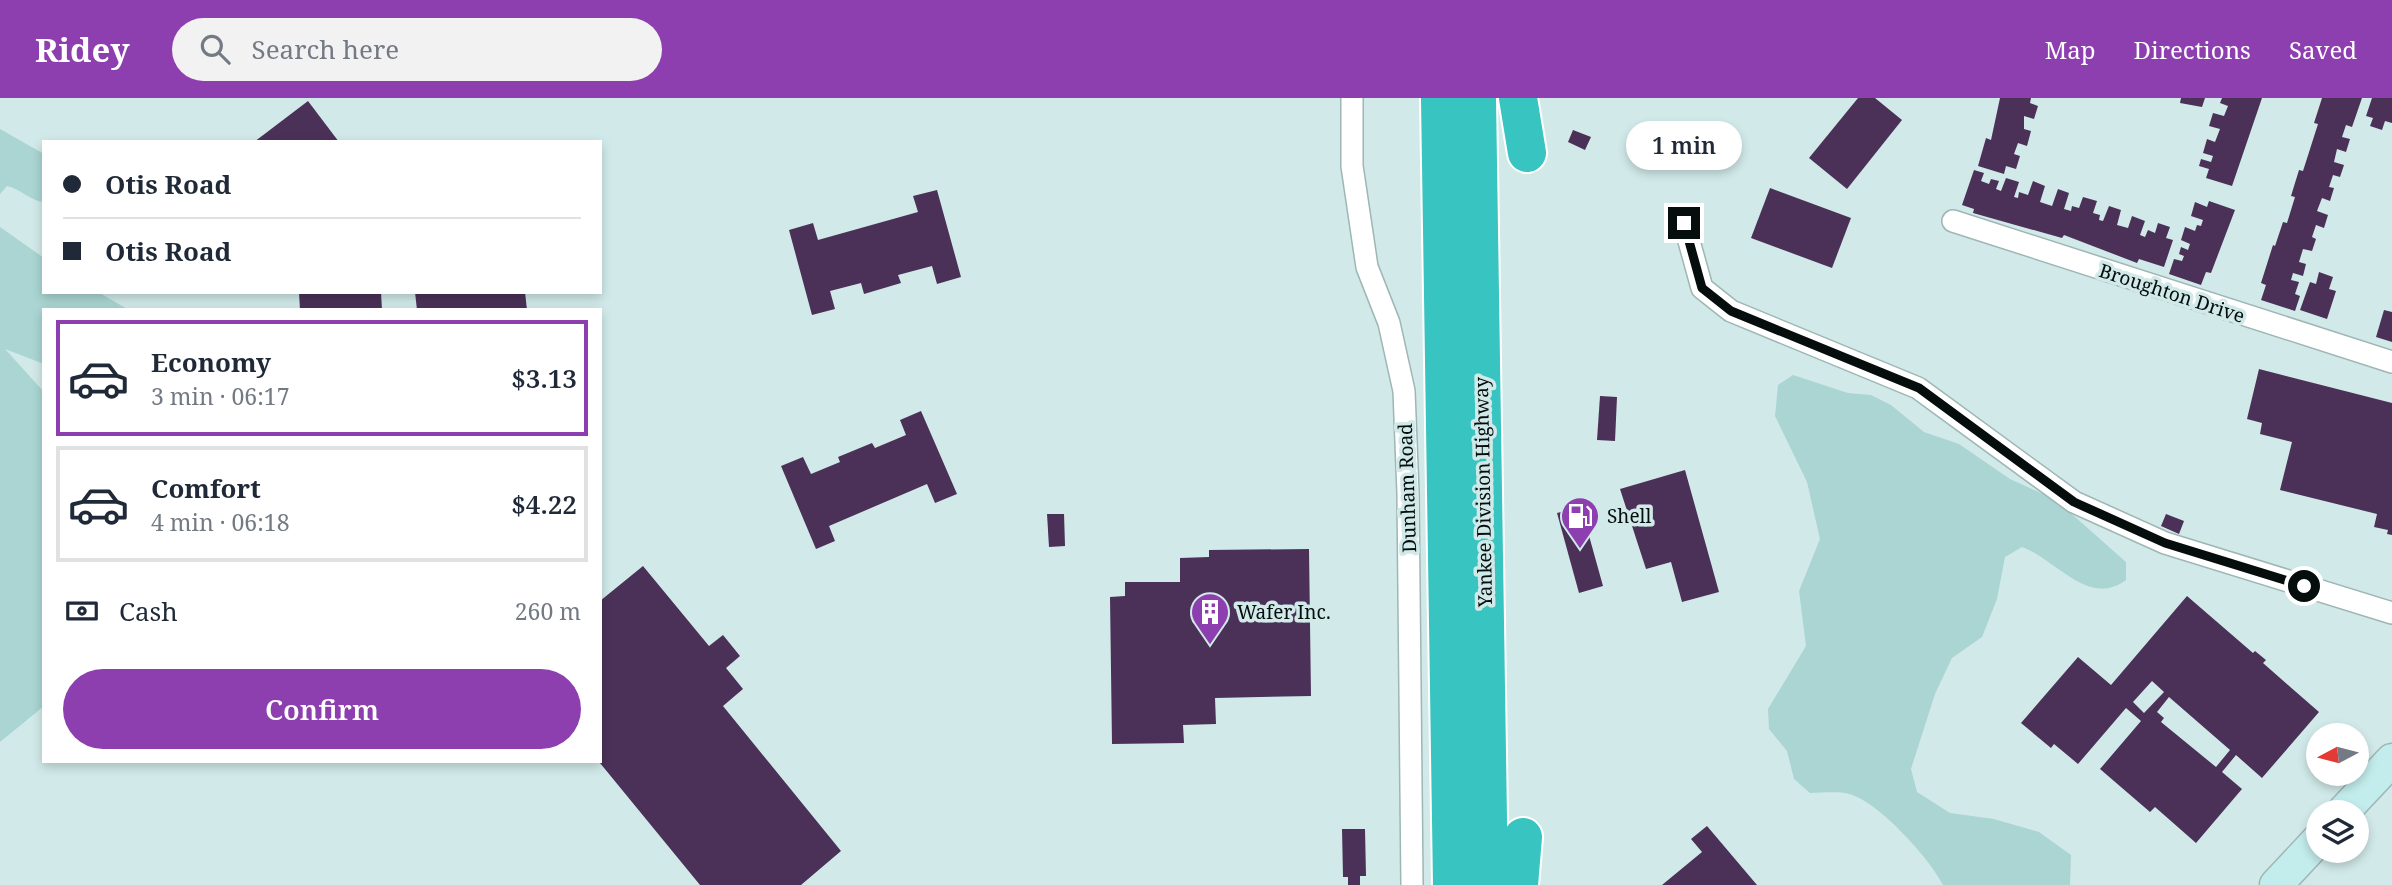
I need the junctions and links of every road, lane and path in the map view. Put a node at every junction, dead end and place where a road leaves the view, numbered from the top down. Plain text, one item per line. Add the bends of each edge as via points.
1 (1352, 98) edge
2 (1440, 98) edge
3 (1477, 98) edge
4 (1518, 98) edge
5 (1527, 153) dead end
6 (1952, 221) dead end
7 (1684, 223) dead end
8 (2392, 362) edge
9 (2392, 613) edge
10 (2392, 761) edge
11 (2355, 800) edge
12 (1523, 837) dead end
13 (2306, 853) edge
14 (1412, 885) edge
15 (1452, 885) edge
16 (1489, 885) edge
17 (1519, 885) edge
18 (2276, 885) edge

1 - 14 street, Dunham Road via 1352,166 1367,267 1389,323 1404,391
2 - 15 highway, Yankee Division Highway
3 - 16 highway, Yankee Division Highway
4 - 5 highway
6 - 8 street, Broughton Drive
7 - 9 street via 1702,288 1731,311 1919,388 2074,502 2165,543
10 - 11 main road
12 - 17 highway
13 - 18 main road

